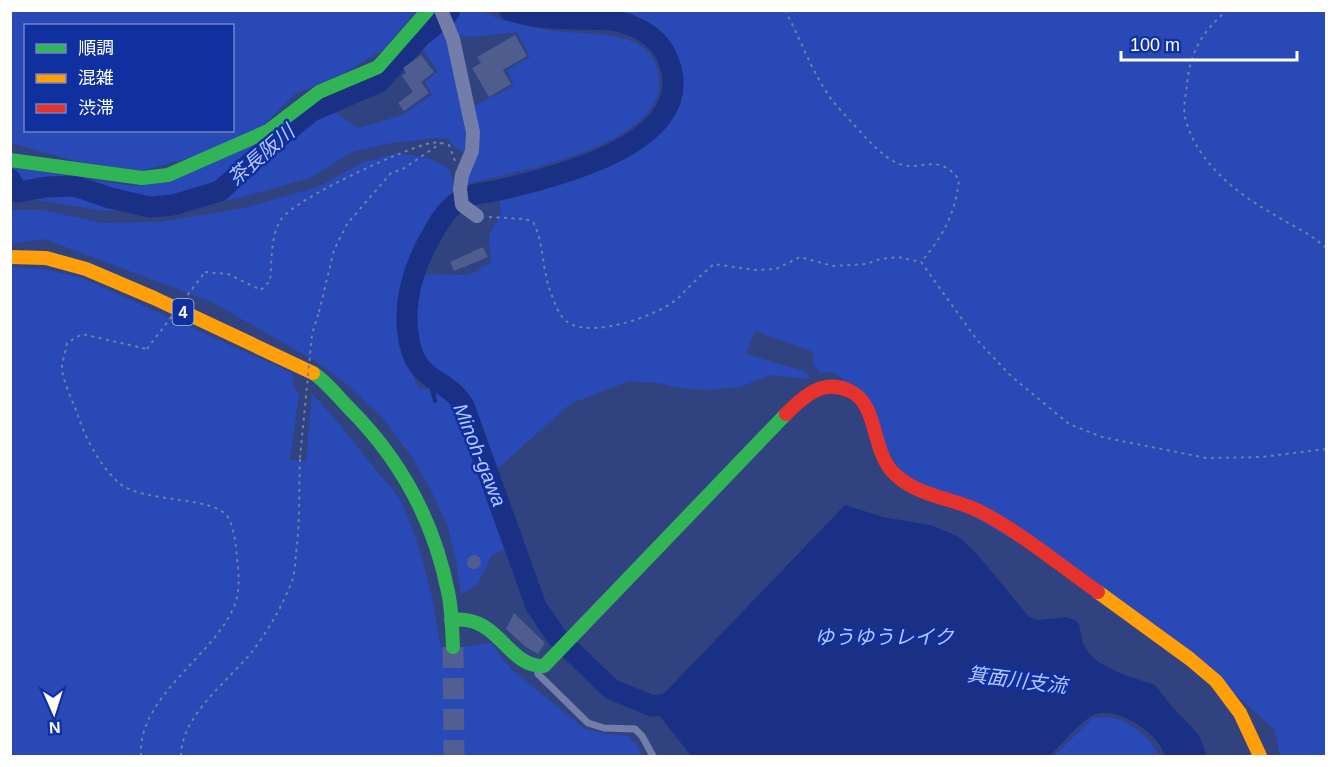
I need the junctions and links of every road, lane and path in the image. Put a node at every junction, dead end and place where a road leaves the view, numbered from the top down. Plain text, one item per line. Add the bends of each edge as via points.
1 (785, 10) edge
2 (1228, 10) edge
3 (439, 14) edge
4 (10, 160) edge
5 (477, 216) joint
6 (1326, 248) edge
7 (10, 257) edge
8 (921, 262) junction
9 (1326, 449) edge
10 (451, 616) junction
11 (453, 647) tunnel mouth
12 (537, 667) junction
13 (141, 756) edge
14 (181, 756) edge
15 (653, 756) edge
16 (1260, 756) edge

1 - 8 path via 831,99 877,150 905,166 942,165 952,170 958,180 957,202 941,238
2 - 6 path via 1203,33 1187,81 1184,115 1195,142 1204,159 1232,187 1311,234
3 - 4 main road via 378,67 318,92 268,131 168,175 142,178
3 - 5 street via 458,61 473,132 472,151 462,175 462,205
5 - 8 path via 533,222 551,294 564,321 588,328 619,325 656,312 677,299 714,264 776,269 800,256 832,266 898,257
7 - 10 main road, 4 via 46,258 76,266 154,298 316,375 361,419 404,476 434,538
8 - 9 path via 977,340 1011,376 1069,424 1102,437 1206,458 1262,457
10 - 11 main road, 4
10 - 12 main road via 483,625 528,664
12 - 15 lane via 538,674 588,723 635,729
12 - 16 main road via 547,664 558,653 802,398 812,390 836,387 848,390 864,404 882,459 898,478 914,488 984,514 1205,671 1223,688 1255,740
13 - 14 path, bridge via 149,721 161,698 219,631 235,604 239,582 235,536 227,515 207,504 148,496 121,484 108,471 78,416 62,368 67,344 82,334 147,349 204,272 228,274 261,290 270,281 274,240 281,219 291,210 318,192 399,154 441,143 403,170 392,173 347,224 334,250 312,334 293,580 253,651 189,724

